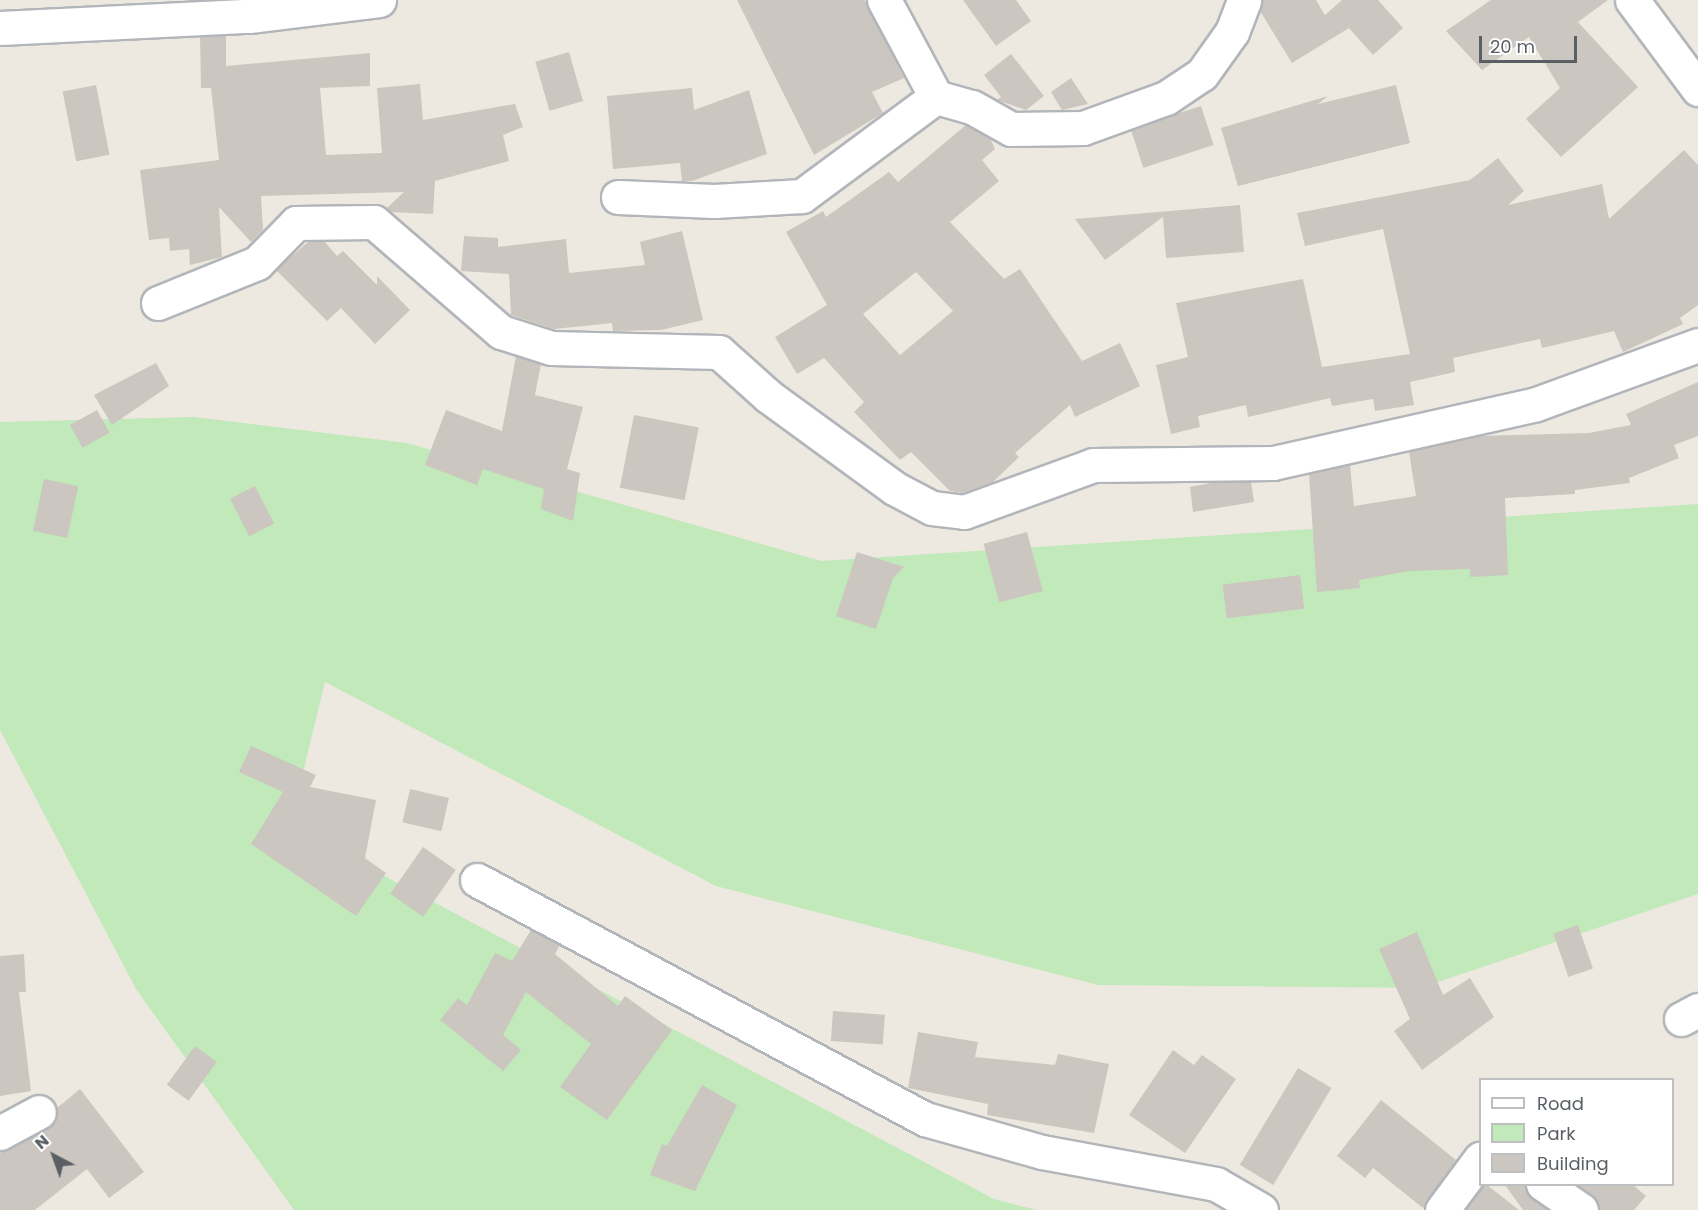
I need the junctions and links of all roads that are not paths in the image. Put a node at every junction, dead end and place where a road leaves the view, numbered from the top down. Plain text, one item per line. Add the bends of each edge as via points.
1 (379, 0) edge
2 (884, 0) edge
3 (1244, 0) edge
4 (1632, 0) edge
5 (0, 28) edge
6 (1698, 88) edge
7 (936, 97) junction
8 (618, 197) dead end
9 (158, 303) dead end
10 (1698, 345) edge
11 (477, 880) dead end
12 (39, 1112) dead end
13 (0, 1133) edge
14 (1479, 1160) edge
15 (1545, 1186) edge
16 (1260, 1210) edge
17 (1442, 1210) edge
18 (1581, 1210) edge

1 - 5 street via 249,16
2 - 7 street
3 - 7 street via 1232,32 1202,74 1166,98 1083,128 1011,129 972,107
4 - 6 street
7 - 8 street via 802,196 714,201
9 - 10 street via 256,263 296,223 374,222 501,332 551,348 719,352 768,396 894,488 932,508 964,512 1093,465 1273,463 1536,404
11 - 16 street via 925,1119 1041,1152 1216,1184
12 - 13 street
14 - 17 street
15 - 18 street

